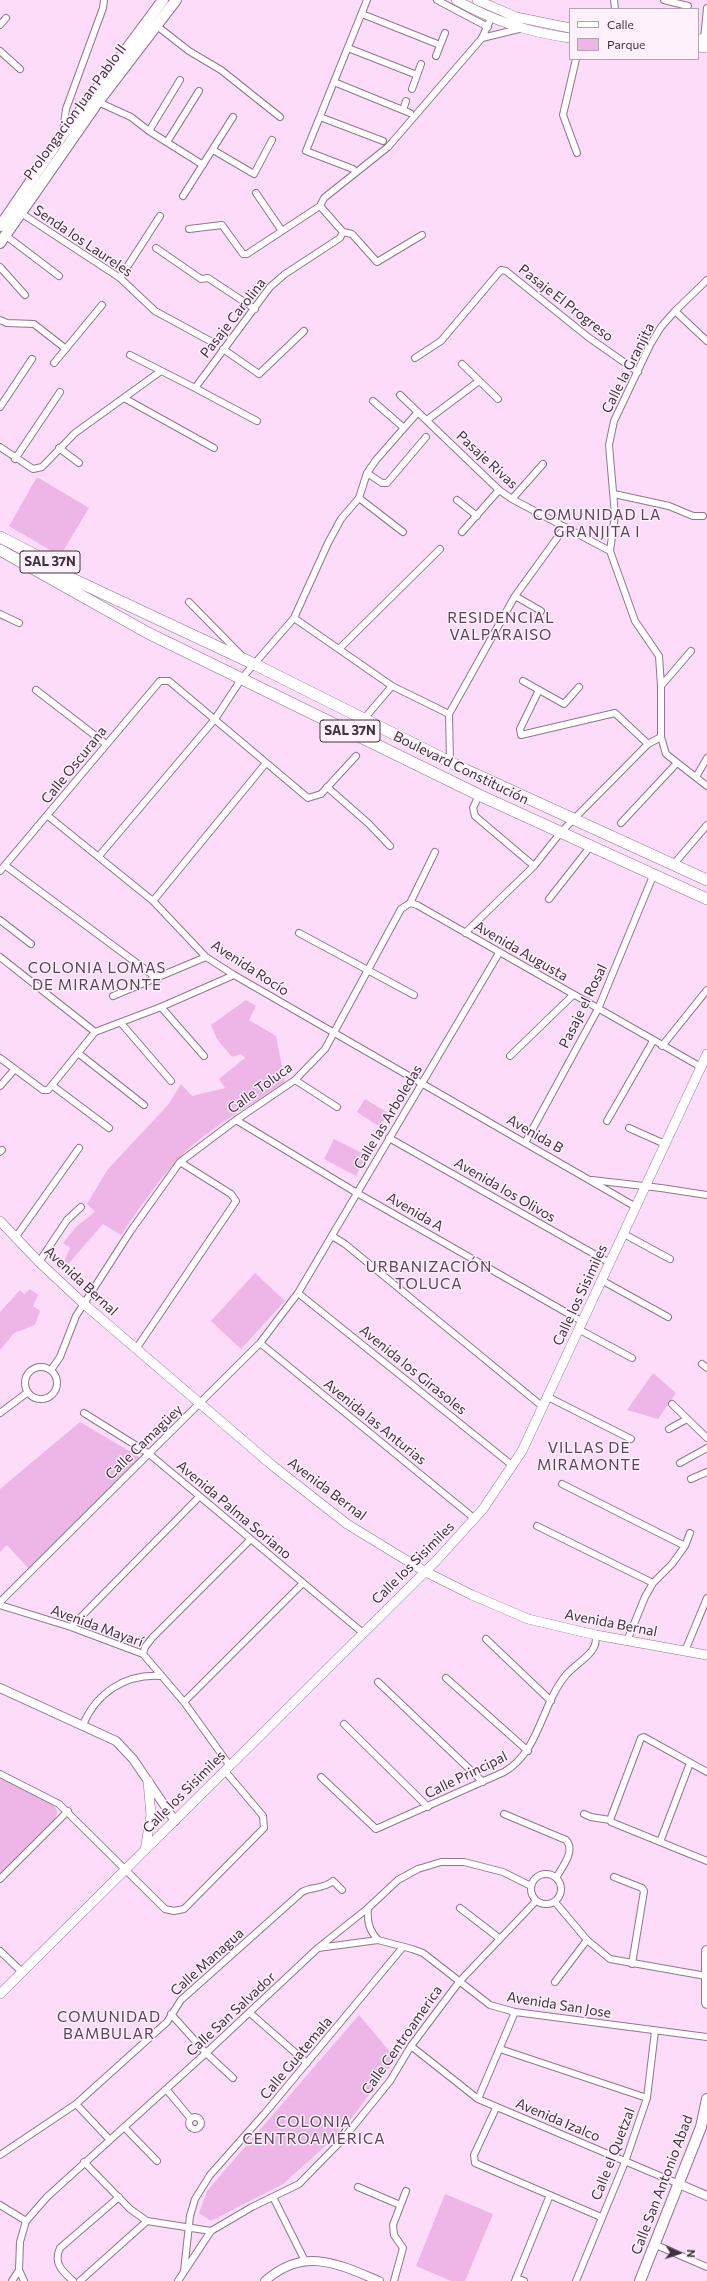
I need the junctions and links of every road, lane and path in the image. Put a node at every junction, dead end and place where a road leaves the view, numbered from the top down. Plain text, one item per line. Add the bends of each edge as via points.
1 (104, 0) edge
2 (163, 0) edge
3 (176, 0) edge
4 (367, 0) edge
5 (437, 0) edge
6 (456, 0) edge
7 (477, 0) edge
8 (664, 0) edge
9 (487, 2) edge
10 (688, 6) dead end
11 (707, 8) edge
12 (362, 14) junction
13 (6, 18) dead end
14 (490, 22) junction
15 (0, 25) edge
16 (156, 26) junction
17 (569, 28) edge
18 (518, 29) junction
19 (445, 33) dead end
20 (482, 38) junction
21 (569, 38) edge
22 (704, 41) edge
23 (440, 45) junction
24 (348, 48) junction
25 (0, 50) edge
26 (436, 56) dead end
27 (576, 60) edge
28 (421, 64) dead end
29 (20, 69) dead end
30 (417, 76) junction
31 (180, 80) dead end
32 (334, 82) junction
33 (412, 88) dead end
34 (199, 91) dead end
35 (406, 101) dead end
36 (98, 102) junction
37 (403, 110) junction
38 (410, 113) dead end
39 (233, 117) dead end
40 (280, 117) dead end
41 (320, 117) junction
42 (149, 131) junction
43 (61, 137) junction
44 (272, 140) dead end
45 (383, 141) dead end
46 (167, 142) junction
47 (213, 150) junction
48 (577, 154) dead end
49 (203, 165) junction
50 (353, 169) dead end
51 (256, 192) dead end
52 (184, 196) dead end
53 (320, 206) junction
54 (21, 213) junction
55 (160, 216) dead end
56 (188, 229) dead end
57 (282, 231) junction
58 (342, 232) junction
59 (2, 235) edge
60 (422, 235) dead end
61 (156, 248) dead end
62 (0, 267) edge
63 (59, 276) dead end
64 (120, 278) junction
65 (707, 280) edge
66 (25, 295) dead end
67 (102, 305) dead end
68 (255, 309) junction
69 (675, 311) junction
70 (0, 320) edge
71 (304, 332) dead end
72 (707, 341) edge
73 (212, 342) dead end
74 (66, 349) junction
75 (223, 349) junction
76 (130, 355) dead end
77 (415, 358) dead end
78 (32, 359) dead end
79 (54, 363) dead end
80 (462, 364) dead end
81 (161, 371) junction
82 (638, 372) junction
83 (479, 380) junction
84 (195, 388) junction
85 (60, 392) dead end
86 (400, 395) dead end
87 (124, 398) junction
88 (498, 399) dead end
89 (373, 401) dead end
90 (0, 407) edge
91 (418, 412) junction
92 (427, 420) junction
93 (257, 421) dead end
94 (404, 428) junction
95 (426, 437) dead end
96 (0, 447) edge
97 (59, 448) junction
98 (214, 448) dead end
99 (15, 459) junction
100 (79, 463) dead end
101 (544, 464) dead end
102 (367, 473) junction
103 (499, 490) junction
104 (614, 494) junction
105 (359, 498) junction
106 (457, 500) dead end
107 (512, 500) junction
108 (477, 516) junction
109 (703, 516) dead end
110 (565, 527) junction
111 (403, 532) dead end
112 (462, 532) dead end
113 (0, 537) edge
114 (0, 544) edge
115 (440, 549) dead end
116 (0, 550) edge
117 (610, 551) junction
118 (0, 558) edge
119 (100, 590) junction
120 (515, 596) junction
121 (189, 602) dead end
122 (98, 604) junction
123 (541, 611) dead end
124 (0, 614) edge
125 (294, 618) junction
126 (19, 623) dead end
127 (339, 649) junction
128 (691, 651) dead end
129 (251, 663) junction
130 (242, 678) junction
131 (523, 681) dead end
132 (392, 686) junction
133 (579, 686) dead end
134 (661, 686) junction
135 (36, 690) dead end
136 (539, 690) junction
137 (449, 714) junction
138 (215, 718) junction
139 (363, 720) junction
140 (660, 737) junction
141 (106, 744) junction
142 (648, 744) junction
143 (356, 756) dead end
144 (707, 758) edge
145 (266, 763) junction
146 (450, 763) junction
147 (676, 764) junction
148 (696, 777) junction
149 (707, 786) edge
150 (327, 787) junction
151 (479, 795) junction
152 (48, 816) junction
153 (574, 821) junction
154 (621, 823) dead end
155 (707, 825) edge
156 (561, 832) junction
157 (390, 846) dead end
158 (590, 847) junction
159 (435, 852) dead end
160 (99, 856) junction
161 (673, 865) junction
162 (6, 866) junction
163 (534, 866) junction
164 (0, 871) edge
165 (653, 876) junction
166 (707, 880) edge
167 (549, 899) dead end
168 (707, 899) edge
169 (153, 901) junction
170 (410, 903) junction
171 (0, 920) edge
172 (299, 933) dead end
173 (465, 933) junction
174 (31, 944) dead end
175 (499, 953) junction
176 (0, 957) edge
177 (206, 957) junction
178 (370, 970) junction
179 (234, 975) junction
180 (158, 979) junction
181 (707, 990) edge
182 (414, 995) dead end
183 (573, 995) junction
184 (113, 996) dead end
185 (161, 1007) junction
186 (598, 1009) junction
187 (121, 1023) junction
188 (95, 1032) junction
189 (334, 1034) junction
190 (653, 1041) junction
191 (662, 1046) junction
192 (78, 1053) junction
193 (707, 1054) edge
194 (204, 1056) dead end
195 (510, 1056) dead end
196 (0, 1058) edge
197 (701, 1067) junction
198 (14, 1070) junction
199 (295, 1080) junction
200 (172, 1081) dead end
201 (422, 1082) junction
202 (0, 1086) edge
203 (50, 1088) junction
204 (144, 1105) dead end
205 (337, 1107) dead end
206 (236, 1120) junction
207 (607, 1121) dead end
208 (109, 1128) dead end
209 (629, 1128) dead end
210 (389, 1138) junction
211 (525, 1142) junction
212 (665, 1144) junction
213 (79, 1148) dead end
214 (180, 1162) junction
215 (590, 1180) junction
216 (645, 1186) junction
217 (357, 1192) junction
218 (707, 1196) edge
219 (81, 1207) dead end
220 (636, 1207) junction
221 (0, 1221) edge
222 (624, 1234) junction
223 (332, 1236) junction
224 (15, 1238) junction
225 (670, 1259) dead end
226 (39, 1262) junction
227 (610, 1263) junction
228 (603, 1281) junction
229 (298, 1293) junction
230 (84, 1304) junction
231 (668, 1317) dead end
232 (581, 1326) junction
233 (260, 1343) junction
234 (136, 1349) junction
235 (632, 1358) dead end
236 (51, 1370) junction
237 (28, 1392) junction
238 (548, 1397) junction
239 (200, 1403) junction
240 (672, 1404) dead end
241 (543, 1407) junction
242 (0, 1413) edge
243 (84, 1413) dead end
244 (687, 1419) junction
245 (670, 1429) dead end
246 (707, 1438) edge
247 (630, 1439) dead end
248 (707, 1448) edge
249 (148, 1453) junction
250 (680, 1463) dead end
251 (513, 1466) junction
252 (707, 1472) edge
253 (691, 1479) dead end
254 (562, 1484) dead end
255 (200, 1497) junction
256 (475, 1519) junction
257 (537, 1526) dead end
258 (690, 1533) dead end
259 (250, 1540) junction
260 (685, 1546) junction
261 (424, 1571) junction
262 (303, 1583) junction
263 (653, 1583) junction
264 (707, 1598) edge
265 (0, 1602) edge
266 (0, 1605) edge
267 (71, 1627) junction
268 (363, 1633) junction
269 (596, 1635) junction
270 (486, 1639) dead end
271 (627, 1641) junction
272 (685, 1651) junction
273 (143, 1654) junction
274 (707, 1655) edge
275 (160, 1676) junction
276 (446, 1678) dead end
277 (378, 1682) dead end
278 (0, 1689) edge
279 (551, 1701) junction
280 (184, 1702) junction
281 (344, 1724) dead end
282 (83, 1725) junction
283 (528, 1750) junction
284 (690, 1763) junction
285 (227, 1769) junction
286 (707, 1772) edge
287 (0, 1774) edge
288 (321, 1777) dead end
289 (148, 1781) junction
290 (483, 1782) junction
291 (428, 1807) junction
292 (68, 1811) junction
293 (504, 1814) dead end
294 (584, 1814) dead end
295 (175, 1820) junction
296 (610, 1821) junction
297 (660, 1842) junction
298 (145, 1850) junction
299 (707, 1861) edge
300 (126, 1868) junction
301 (614, 1877) dead end
302 (556, 1878) junction
303 (0, 1879) edge
304 (531, 1886) junction
305 (342, 1890) dead end
306 (536, 1901) junction
307 (555, 1902) junction
308 (368, 1908) junction
309 (460, 1908) dead end
310 (499, 1938) junction
311 (378, 1940) junction
312 (587, 1940) junction
313 (403, 1947) junction
314 (318, 1948) junction
315 (0, 1951) edge
316 (707, 1951) edge
317 (632, 1964) junction
318 (22, 1972) junction
319 (706, 1976) junction
320 (459, 1982) junction
321 (555, 1982) dead end
322 (0, 1994) edge
323 (707, 2003) edge
324 (515, 2012) junction
325 (250, 2013) junction
326 (171, 2014) junction
327 (655, 2031) junction
328 (707, 2037) edge
329 (411, 2046) junction
330 (500, 2049) junction
331 (206, 2053) junction
332 (307, 2063) junction
333 (233, 2078) dead end
334 (166, 2089) junction
335 (647, 2098) junction
336 (478, 2099) junction
337 (707, 2099) edge
338 (76, 2104) junction
339 (496, 2108) junction
340 (191, 2119) dead end
341 (124, 2127) junction
342 (109, 2139) junction
343 (0, 2156) edge
344 (84, 2162) junction
345 (157, 2162) dead end
346 (625, 2162) junction
347 (679, 2184) junction
348 (358, 2187) dead end
349 (406, 2191) dead end
350 (550, 2195) junction
351 (707, 2196) edge
352 (273, 2197) junction
353 (118, 2198) junction
354 (0, 2205) edge
355 (400, 2205) junction
356 (601, 2218) junction
357 (147, 2221) junction
358 (26, 2222) junction
359 (188, 2227) junction
360 (212, 2231) junction
361 (656, 2245) junction
362 (305, 2261) junction
363 (707, 2267) edge
364 (19, 2270) junction
365 (184, 2274) junction
366 (516, 2279) edge
367 (12, 2281) edge
368 (24, 2281) edge
369 (73, 2281) edge
370 (80, 2281) edge
371 (178, 2281) edge
372 (266, 2281) edge
373 (379, 2281) edge
374 (394, 2281) edge
375 (524, 2281) edge
376 (576, 2281) edge
377 (640, 2281) edge

1 - 43 street via 66,109
2 - 43 main road, Prolongacion Juan Pablo II
3 - 16 main road, Prolongacion Juan Pablo II
4 - 12 street
5 - 14 street
6 - 14 main road
7 - 9 main road
8 - 10 street
9 - 17 main road via 532,22
11 - 22 street
12 - 23 street
12 - 24 street
13 - 15 street
14 - 18 main road
14 - 20 street
16 - 36 main road, Prolongacion Juan Pablo II
16 - 40 street via 189,52 221,70
18 - 20 street
18 - 21 main road
19 - 23 street
20 - 53 street via 388,147 324,198
23 - 26 street
24 - 30 street
24 - 32 street
25 - 29 street
27 - 48 street via 563,115
28 - 30 street
30 - 33 street
31 - 42 street
32 - 37 street
32 - 41 street
34 - 46 street
35 - 37 street
36 - 42 street via 130,117
36 - 54 main road, Prolongacion Juan Pablo II
37 - 38 street
39 - 47 street
41 - 45 street
41 - 50 street via 306,151
42 - 46 street
43 - 59 main road, Prolongacion Juan Pablo II
44 - 47 street via 254,174
46 - 49 street
47 - 49 street
49 - 52 street
51 - 57 street
53 - 57 street
53 - 58 street
54 - 59 main road, Prolongacion Juan Pablo II
54 - 64 street, Senda los Laureles
55 - 64 street
56 - 57 street via 222,225 243,254 247,254
58 - 60 street via 352,234 377,262
58 - 68 street, Pasaje Carolina via 340,238 285,274 270,287
59 - 63 street
61 - 68 street via 201,279 208,278
62 - 66 street
64 - 73 street, Senda los Laureles via 155,311
65 - 69 street, Calle la Granjita
67 - 74 street
68 - 75 street, Pasaje Carolina
69 - 72 street
69 - 82 street, Calle la Granjita via 657,334
70 - 74 street via 7,324 34,324
71 - 75 street via 259,374
74 - 79 street
75 - 84 street, Pasaje Carolina
76 - 81 street
77 - 82 street, Pasaje El Progreso via 441,341 501,270 506,271 588,337
78 - 90 street
80 - 83 street
81 - 84 street
81 - 87 street
82 - 104 street, Calle la Granjita via 626,392 612,427 609,446
83 - 88 street
83 - 92 street
84 - 93 street
85 - 99 street
86 - 91 street, Pasaje Rivas
87 - 97 street via 75,433
87 - 98 street
89 - 94 street
91 - 92 street, Pasaje Rivas
91 - 94 street
92 - 103 street, Pasaje Rivas
94 - 102 street
95 - 102 street via 387,483 382,483
96 - 99 street
97 - 99 street via 39,469 33,469
97 - 100 street
101 - 107 street
102 - 105 street
103 - 107 street, Pasaje Rivas
103 - 108 street
104 - 109 street via 669,506 693,516
104 - 117 street, Calle la Granjita via 615,515
105 - 111 street
105 - 125 street via 342,519 328,543
106 - 108 street
107 - 110 street, Pasaje Rivas
108 - 112 street
110 - 117 street, Pasaje Rivas
110 - 120 street
113 - 119 highway, Boulevard Constitución / SAL 37N
114 - 119 highway, Boulevard Constitución / SAL 37N via 75,581
115 - 127 street
116 - 122 highway, Boulevard Constitución / SAL 37N
117 - 134 street, Calle la Granjita via 635,621 659,656
118 - 122 highway, Boulevard Constitución / SAL 37N via 74,597
119 - 129 highway, Boulevard Constitución / SAL 37N
120 - 123 street
120 - 137 street
121 - 129 street
122 - 130 highway, Boulevard Constitución / SAL 37N via 148,633
124 - 126 street
125 - 127 street
125 - 129 street
127 - 132 street
128 - 134 street
129 - 130 street
129 - 139 highway, Boulevard Constitución / SAL 37N
130 - 138 street
130 - 151 highway, Boulevard Constitución / SAL 37N
131 - 136 street
132 - 137 street
132 - 139 street
133 - 136 street via 564,704
134 - 140 street, Calle la Granjita
135 - 141 street
136 - 142 street via 520,729 521,735 616,713
137 - 146 street
138 - 141 street, Calle Oscurana via 168,681 160,681
138 - 145 street
138 - 160 street
139 - 146 highway, Boulevard Constitución / SAL 37N
140 - 142 street
140 - 147 street, Calle la Granjita via 666,754
141 - 152 street, Calle Oscurana
142 - 153 street
143 - 150 street
144 - 148 street
145 - 150 street via 308,798 321,794
145 - 169 street
146 - 153 highway, Boulevard Constitución / SAL 37N
147 - 148 street, Calle la Granjita
147 - 154 street
148 - 149 street, Calle la Granjita
150 - 157 street via 370,824
151 - 156 highway, Boulevard Constitución / SAL 37N
151 - 163 street via 473,808 475,816
152 - 160 street, Avenida Rocío
152 - 162 street, Calle Oscurana
153 - 156 street
153 - 161 highway, Boulevard Constitución / SAL 37N
155 - 161 street
156 - 158 highway, Boulevard Constitución / SAL 37N
156 - 163 street
158 - 165 highway, Boulevard Constitución / SAL 37N
158 - 167 street
159 - 170 street, Calle Toluca
160 - 169 street, Avenida Rocío
161 - 166 highway, Boulevard Constitución / SAL 37N
162 - 164 street, Calle Oscurana
162 - 180 street
163 - 173 street
165 - 168 highway, Boulevard Constitución / SAL 37N
165 - 186 street, Pasaje el Rosal
169 - 177 street, Avenida Rocío
170 - 173 street, Avenida Augusta
170 - 178 street, Calle Toluca via 401,909
171 - 174 street
172 - 178 street
173 - 175 street, Avenida Augusta
175 - 183 street, Avenida Augusta
175 - 201 street, Calle las Arboledas
176 - 188 street
177 - 179 street, Avenida Rocío
177 - 180 street
178 - 182 street
178 - 189 street, Calle Toluca
179 - 185 street
179 - 189 street, Avenida Rocío
180 - 184 street
181 - 191 street
183 - 186 street, Avenida Augusta
183 - 195 street
185 - 187 street
185 - 194 street
186 - 190 street, Avenida Augusta
186 - 211 street, Pasaje el Rosal
187 - 188 street
187 - 200 street
188 - 192 street
189 - 199 street, Calle Toluca via 325,1049
189 - 201 street, Avenida Rocío
190 - 191 street, Avenida Augusta
190 - 207 street
191 - 197 street, Avenida Augusta
192 - 203 street
192 - 204 street
193 - 197 main road, Calle los Sisimiles
196 - 198 street
197 - 212 main road, Calle los Sisimiles
198 - 202 street
198 - 203 street via 43,1090
199 - 205 street
199 - 206 street, Calle Toluca
201 - 210 street, Calle las Arboledas
201 - 211 street, Avenida B
203 - 208 street
206 - 214 street, Calle Toluca
206 - 217 street, Avenida A
209 - 212 street
210 - 217 street, Calle las Arboledas
210 - 227 street, Avenida los Olivos
211 - 215 street, Avenida B
212 - 216 main road, Calle los Sisimiles
213 - 224 street
214 - 230 street, Calle Toluca via 130,1232
214 - 234 street via 231,1194 236,1201
215 - 216 street
215 - 220 street, Avenida B
216 - 218 street
216 - 220 main road, Calle los Sisimiles
217 - 223 street, Calle las Arboledas
217 - 232 street, Avenida A
219 - 226 street via 67,1220
220 - 222 main road, Calle los Sisimiles
221 - 224 main road, Avenida Bernal
222 - 225 street
222 - 227 main road, Calle los Sisimiles
223 - 229 street, Calle las Arboledas
223 - 241 street
224 - 226 main road, Avenida Bernal
226 - 230 main road, Avenida Bernal
227 - 228 main road, Calle los Sisimiles
228 - 231 street
228 - 232 main road, Calle los Sisimiles
229 - 233 street, Calle Camagüey
229 - 251 street, Avenida los Girasoles
230 - 234 main road, Avenida Bernal
230 - 236 street, Calle Toluca
232 - 235 street, Avenida A
232 - 238 main road, Calle los Sisimiles
233 - 239 street, Calle Camagüey
233 - 256 street, Avenida las Anturias
234 - 239 main road, Avenida Bernal
236 - 237 street via 41,1367 32,1370 26,1379
236 - 237 street via 57,1383 50,1395 37,1398
237 - 242 street
238 - 241 main road, Calle los Sisimiles
238 - 247 street
239 - 249 street, Calle Camagüey
239 - 261 main road, Avenida Bernal via 273,1466 347,1524
240 - 244 street
241 - 251 main road, Calle los Sisimiles
243 - 249 street, Avenida Palma Soriano
244 - 245 street
244 - 246 street
248 - 250 street
249 - 255 street, Avenida Palma Soriano
249 - 265 street, Calle Camagüey
251 - 256 main road, Calle los Sisimiles
252 - 253 street
254 - 260 street
255 - 259 street, Avenida Palma Soriano
255 - 267 street
256 - 261 main road, Calle los Sisimiles
257 - 263 street
258 - 260 street
259 - 262 street, Avenida Palma Soriano
259 - 273 street via 152,1638
260 - 263 street
261 - 268 main road, Calle los Sisimiles
261 - 269 main road, Avenida Bernal via 528,1619
262 - 268 street, Avenida Palma Soriano
262 - 280 street
263 - 271 street
264 - 272 street
266 - 267 street, Avenida Mayarí
267 - 273 street, Avenida Mayarí
268 - 285 main road, Calle los Sisimiles
269 - 271 main road, Avenida Bernal
269 - 279 street, Calle Principal via 594,1648 565,1676
270 - 279 street
271 - 272 main road, Avenida Bernal
272 - 274 main road, Avenida Bernal
273 - 275 street, Avenida Mayarí
275 - 280 street, Avenida Mayarí
275 - 282 street via 136,1678 112,1688 96,1702
276 - 283 street
277 - 290 street
278 - 282 street
279 - 283 street, Calle Principal
280 - 285 street, Avenida Mayarí
281 - 291 street
282 - 289 street via 120,1744
283 - 290 street, Calle Principal via 510,1768
284 - 286 street
284 - 296 street via 644,1737 641,1738
284 - 297 street
285 - 295 main road, Calle los Sisimiles
285 - 300 street, Avenida Mayarí via 263,1816 264,1828 184,1909 174,1911 165,1908
287 - 292 street, Avenida Mayarí via 44,1794
288 - 291 street, Calle Principal via 373,1828 378,1829
289 - 295 street
289 - 298 main road via 151,1814
290 - 291 street, Calle Principal
292 - 300 street, Avenida Mayarí
292 - 303 street
293 - 302 street via 564,1838 568,1842 569,1854
294 - 296 street
295 - 298 main road, Calle los Sisimiles
296 - 297 street
297 - 299 street
298 - 300 main road, Calle los Sisimiles
300 - 318 main road, Calle los Sisimiles
301 - 317 street via 644,1891
302 - 304 street via 547,1874 540,1875
302 - 307 street via 561,1888 560,1896
304 - 306 street via 532,1896
304 - 308 street, Calle San Salvador via 485,1866 441,1862 418,1868 398,1880
305 - 326 street, Calle Managua via 333,1881 324,1888 302,1892 181,2000
306 - 307 street via 545,1905
306 - 310 street, Calle Centroamerica
307 - 312 street
308 - 311 street via 367,1920 371,1932
308 - 314 street, Calle San Salvador
309 - 310 street
310 - 320 street, Calle Centroamerica
311 - 313 street, Avenida San Jose
311 - 314 street, Avenida San Jose
312 - 317 street via 610,1959
312 - 321 street
313 - 320 street, Avenida San Jose via 422,1953
313 - 332 street, Calle Guatemala
314 - 325 street, Calle San Salvador
315 - 318 street
316 - 319 main road
317 - 319 street
318 - 322 main road, Calle los Sisimiles
319 - 323 main road
320 - 324 street, Avenida San Jose via 490,2005
320 - 329 street, Calle Centroamerica
324 - 327 street, Avenida San Jose
324 - 330 street
325 - 331 street, Calle San Salvador
325 - 332 street
326 - 331 street
326 - 338 street, Calle Managua via 167,2022
327 - 328 street, Avenida San Jose
327 - 335 street, Calle el Quetzal
329 - 336 street, Avenida Izalco
329 - 352 street, Calle Centroamerica via 390,2081 343,2139 299,2184
330 - 335 street
330 - 336 street
331 - 333 street
331 - 334 street, Calle San Salvador
332 - 359 street, Calle Guatemala via 210,2175 195,2199
334 - 340 street
334 - 341 street, Calle San Salvador
335 - 346 street, Calle el Quetzal
336 - 339 street, Avenida Izalco
337 - 347 main road, Calle San Antonio Abad via 701,2127
338 - 342 street
338 - 343 street, Calle Managua
339 - 346 street, Avenida Izalco
339 - 350 street via 474,2155 475,2163
341 - 342 street, Calle San Salvador
341 - 345 street
342 - 344 street, Calle San Salvador
344 - 353 street
344 - 358 street, Calle San Salvador via 47,2197
346 - 347 street, Avenida Izalco
346 - 356 street, Calle el Quetzal
347 - 351 street, Avenida Izalco
347 - 361 main road, Calle San Antonio Abad
348 - 355 street
349 - 355 street
350 - 356 street
350 - 366 street
352 - 360 street, Calle Centroamerica
352 - 362 street
353 - 357 street
353 - 369 street via 60,2248 58,2264
354 - 358 street
355 - 374 street via 393,2231 403,2248
356 - 376 street, Calle el Quetzal
357 - 359 street
357 - 370 street
358 - 364 street, Calle San Salvador via 20,2242
359 - 360 street
359 - 365 street, Calle Guatemala
360 - 365 street, Calle Centroamerica
361 - 363 street
361 - 377 main road, Calle San Antonio Abad
362 - 372 street via 289,2265
362 - 373 street via 329,2262
364 - 367 street
364 - 368 street
365 - 371 street, Calle Centroamerica
366 - 375 street

